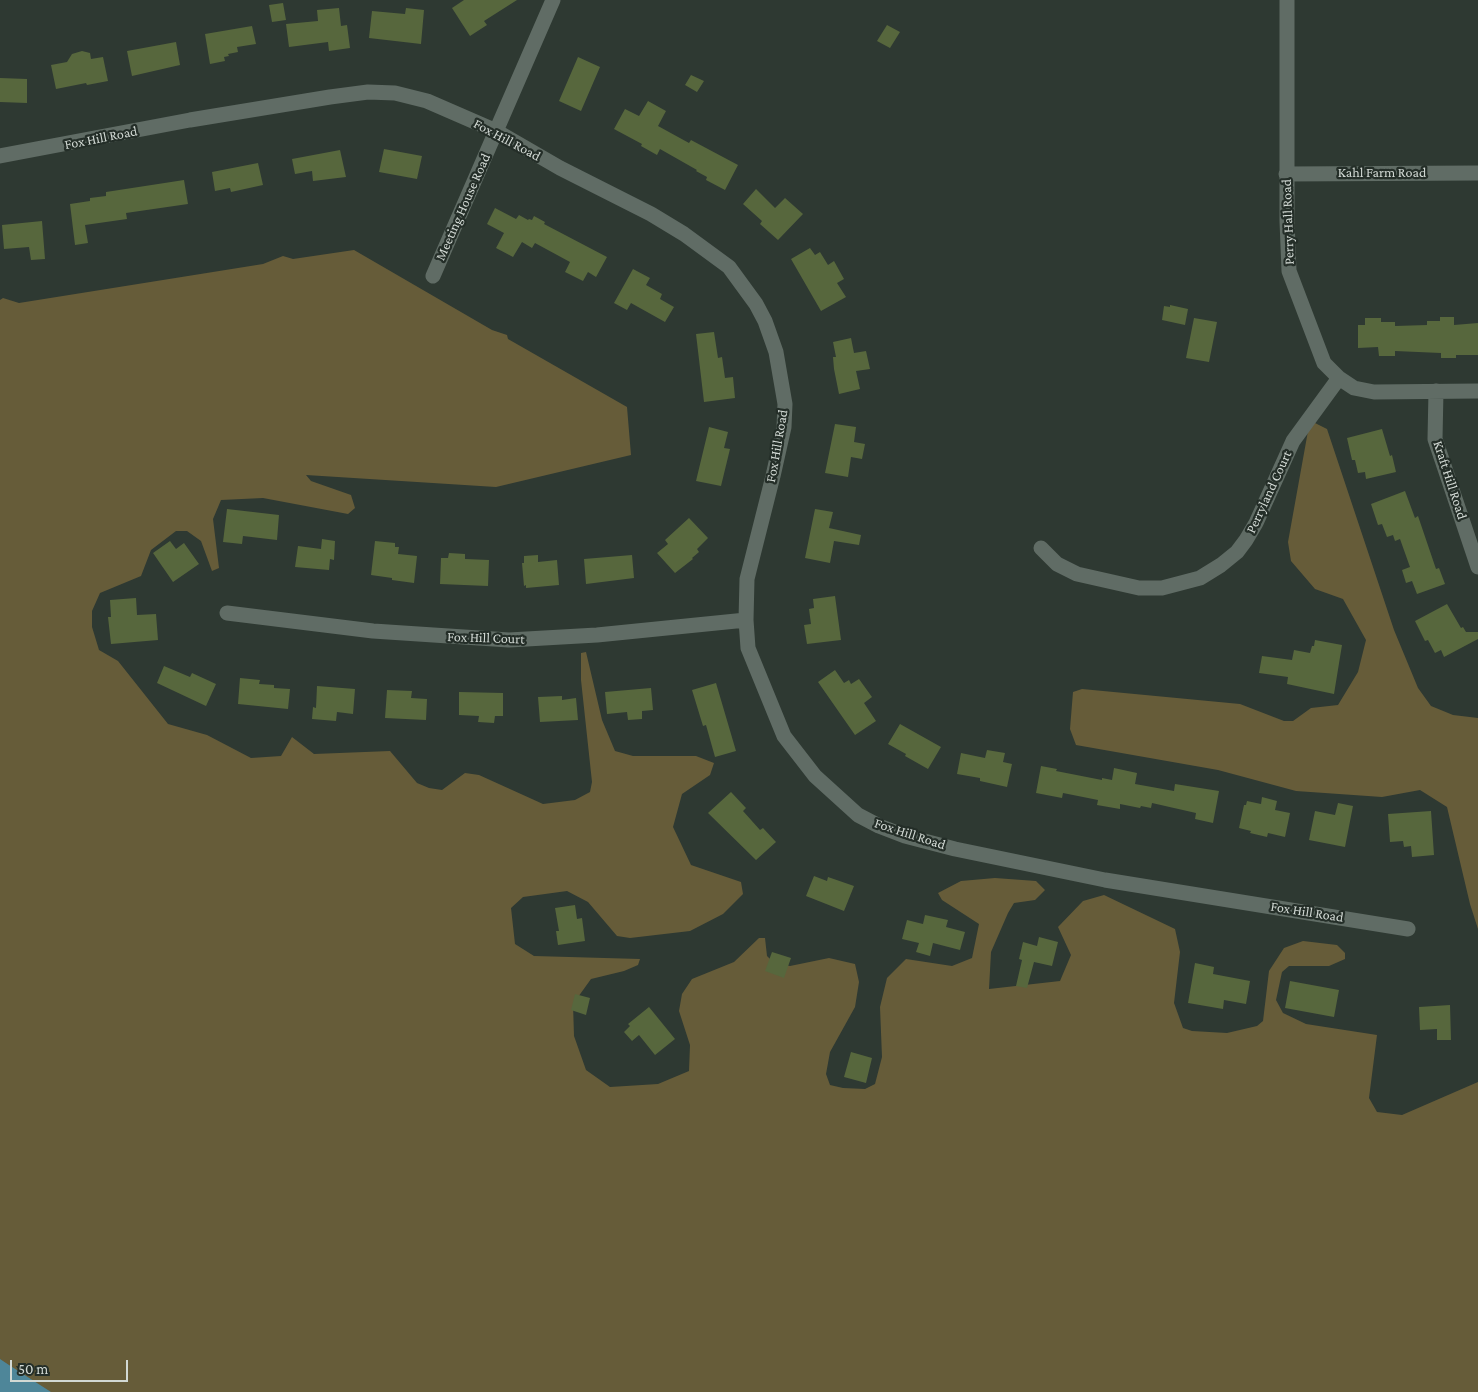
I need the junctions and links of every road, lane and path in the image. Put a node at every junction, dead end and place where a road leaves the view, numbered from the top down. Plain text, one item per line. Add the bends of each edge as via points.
1 (553, 0) edge
2 (1287, 0) edge
3 (496, 131) junction
4 (0, 156) edge
5 (1478, 173) edge
6 (1286, 174) junction
7 (432, 276) dead end
8 (1339, 378) junction
9 (1436, 391) junction
10 (1478, 391) edge
11 (1041, 548) dead end
12 (1478, 567) edge
13 (226, 613) dead end
14 (746, 620) junction
15 (1408, 929) dead end

1 - 3 street, Meeting House Road
2 - 6 street, Perry Hall Road
3 - 4 street, Fox Hill Road via 427,101 368,92 190,120
3 - 7 street, Meeting House Road
3 - 14 street, Fox Hill Road via 651,214 712,253 742,283 765,321 776,352 785,404 784,427 747,579
5 - 6 street, Kahl Farm Road
6 - 8 street, Perry Hall Road via 1289,271 1324,363
8 - 9 street, Perry Hall Road via 1354,388 1374,392
8 - 11 street, Perryland Court via 1293,441 1246,540 1237,552 1200,578 1162,588 1132,586 1077,574 1057,564
9 - 10 street, Perry Hall Road
9 - 12 street, Kraft Hill Road via 1435,439
13 - 14 street, Fox Hill Court via 381,631 509,640
14 - 15 street, Fox Hill Road via 748,648 784,736 815,776 858,815 879,826 955,849 1105,880

